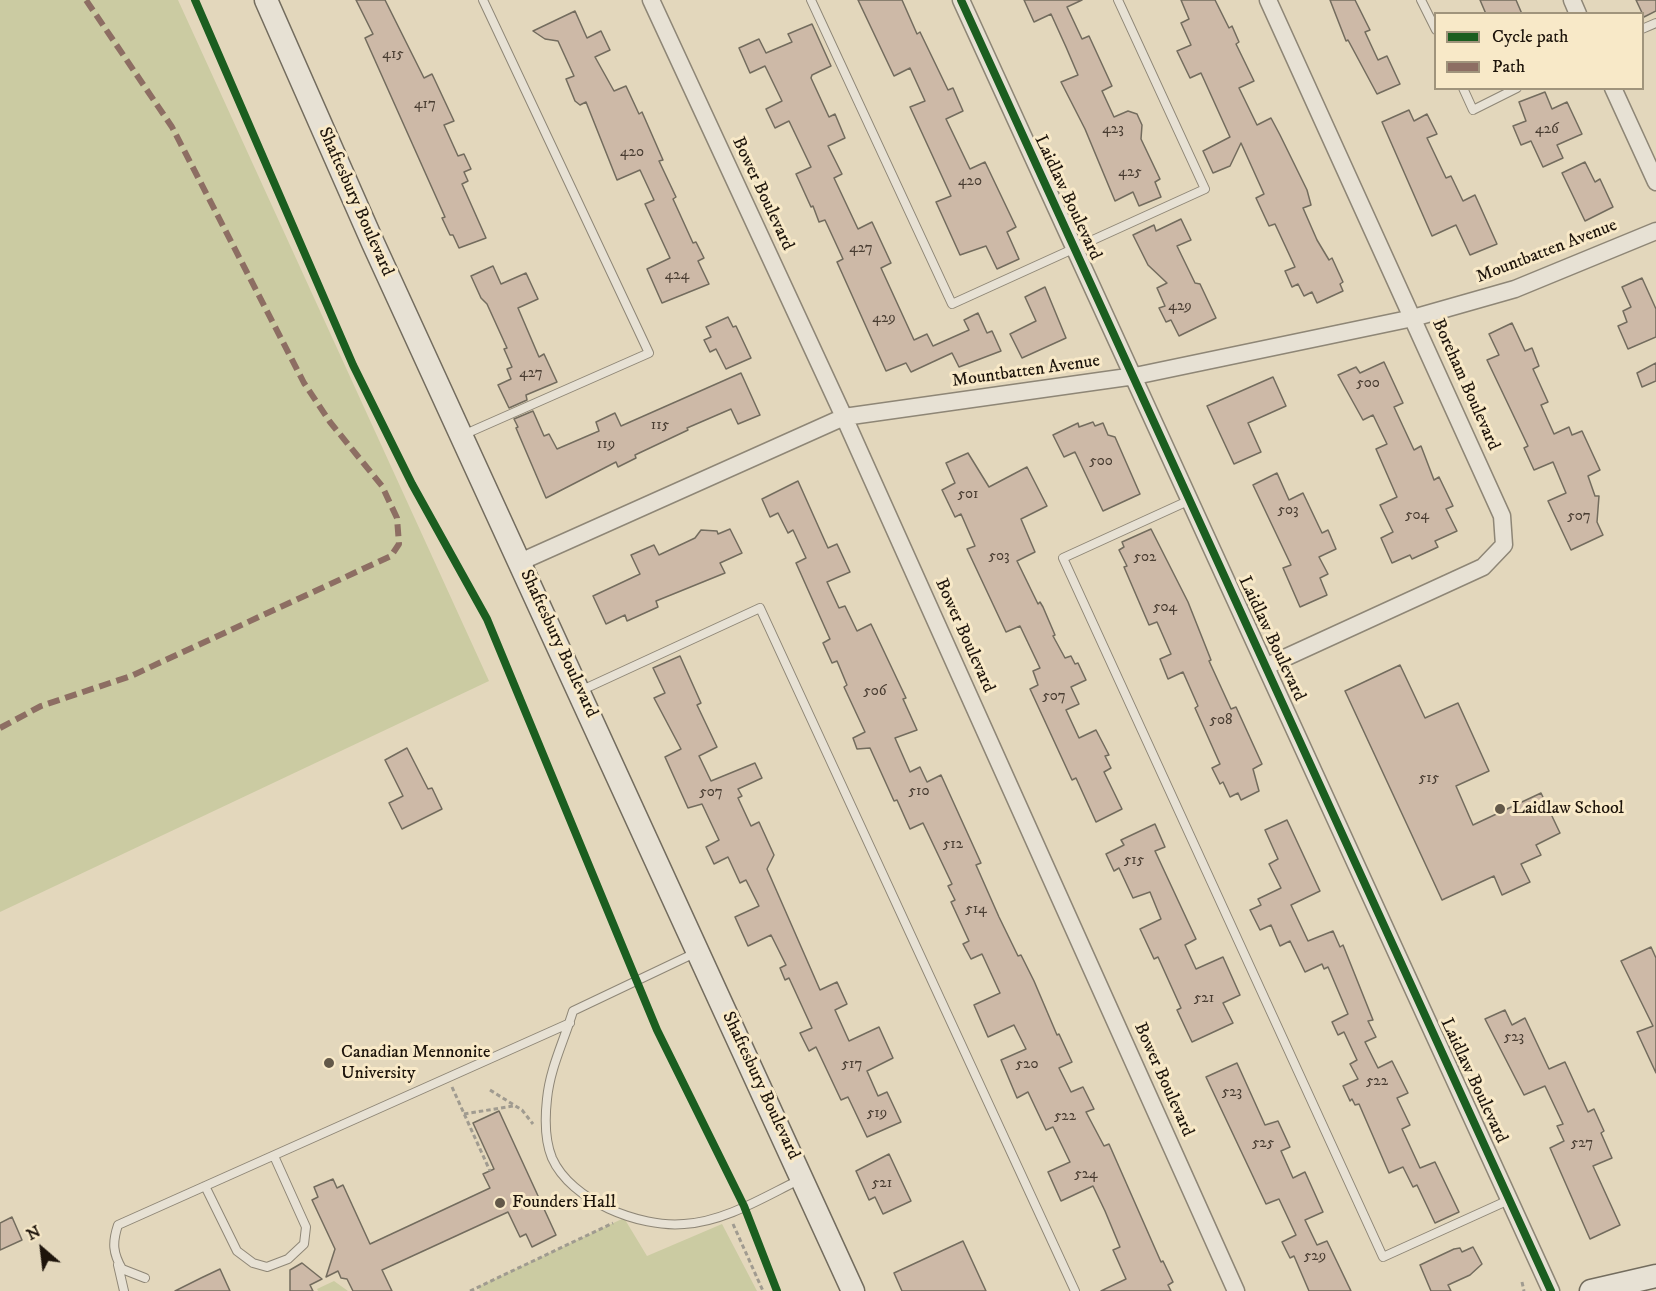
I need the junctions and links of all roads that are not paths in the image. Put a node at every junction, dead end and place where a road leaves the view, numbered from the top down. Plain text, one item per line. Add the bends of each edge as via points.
1 (266, 0) edge
2 (483, 0) edge
3 (651, 0) edge
4 (812, 0) edge
5 (961, 0) edge
6 (1118, 0) edge
7 (1268, 0) edge
8 (1421, 0) edge
9 (1434, 26) edge
10 (1464, 90) edge
11 (1513, 90) edge
12 (1614, 90) edge
13 (1656, 182) edge
14 (1656, 231) edge
15 (1074, 249) junction
16 (1413, 318) junction
17 (1135, 376) junction
18 (844, 417) junction
19 (462, 436) junction
20 (1191, 500) junction
21 (520, 562) junction
22 (1267, 666) junction
23 (579, 691) junction
24 (698, 952) junction
25 (570, 1023) junction
26 (274, 1156) junction
27 (802, 1178) junction
28 (206, 1186) junction
29 (1511, 1199) junction
30 (115, 1257) junction
31 (1656, 1276) edge
32 (145, 1278) dead end
33 (852, 1290) edge
34 (124, 1291) edge
35 (1075, 1291) edge
36 (1236, 1291) edge
37 (1551, 1291) edge
38 (1591, 1291) edge

1 - 19 street, Shaftesbury Boulevard
2 - 19 lane via 649,353
3 - 18 street, Bower Boulevard
4 - 15 lane via 952,304
5 - 15 street, Laidlaw Boulevard
6 - 15 lane via 1205,189
7 - 16 street, Boreham Boulevard
8 - 9 lane
10 - 11 lane via 1473,110
12 - 13 street
14 - 16 street, Mountbatten Avenue via 1515,290
15 - 17 street, Laidlaw Boulevard
16 - 17 street, Mountbatten Avenue
16 - 22 street, Boreham Boulevard via 1502,516 1504,545 1483,567
17 - 18 street, Mountbatten Avenue
17 - 20 street, Laidlaw Boulevard
18 - 21 street, Mountbatten Avenue
18 - 36 street, Bower Boulevard
19 - 21 street, Shaftesbury Boulevard
20 - 22 street, Laidlaw Boulevard
20 - 29 lane via 1063,558 1368,1225 1383,1257
21 - 23 street, Shaftesbury Boulevard
22 - 29 street, Laidlaw Boulevard
23 - 24 street, Shaftesbury Boulevard
23 - 35 lane via 760,608
24 - 25 lane via 573,1011
24 - 27 street, Shaftesbury Boulevard
25 - 26 lane
25 - 27 lane via 550,1076 546,1129 550,1151 565,1177 611,1212 684,1224 728,1213
26 - 28 lane
26 - 28 lane via 306,1227 304,1244 288,1258 267,1266 244,1258
27 - 33 street, Shaftesbury Boulevard
28 - 30 lane via 118,1225 113,1243
29 - 37 street, Laidlaw Boulevard
30 - 32 lane via 122,1269
30 - 34 lane
31 - 38 street

